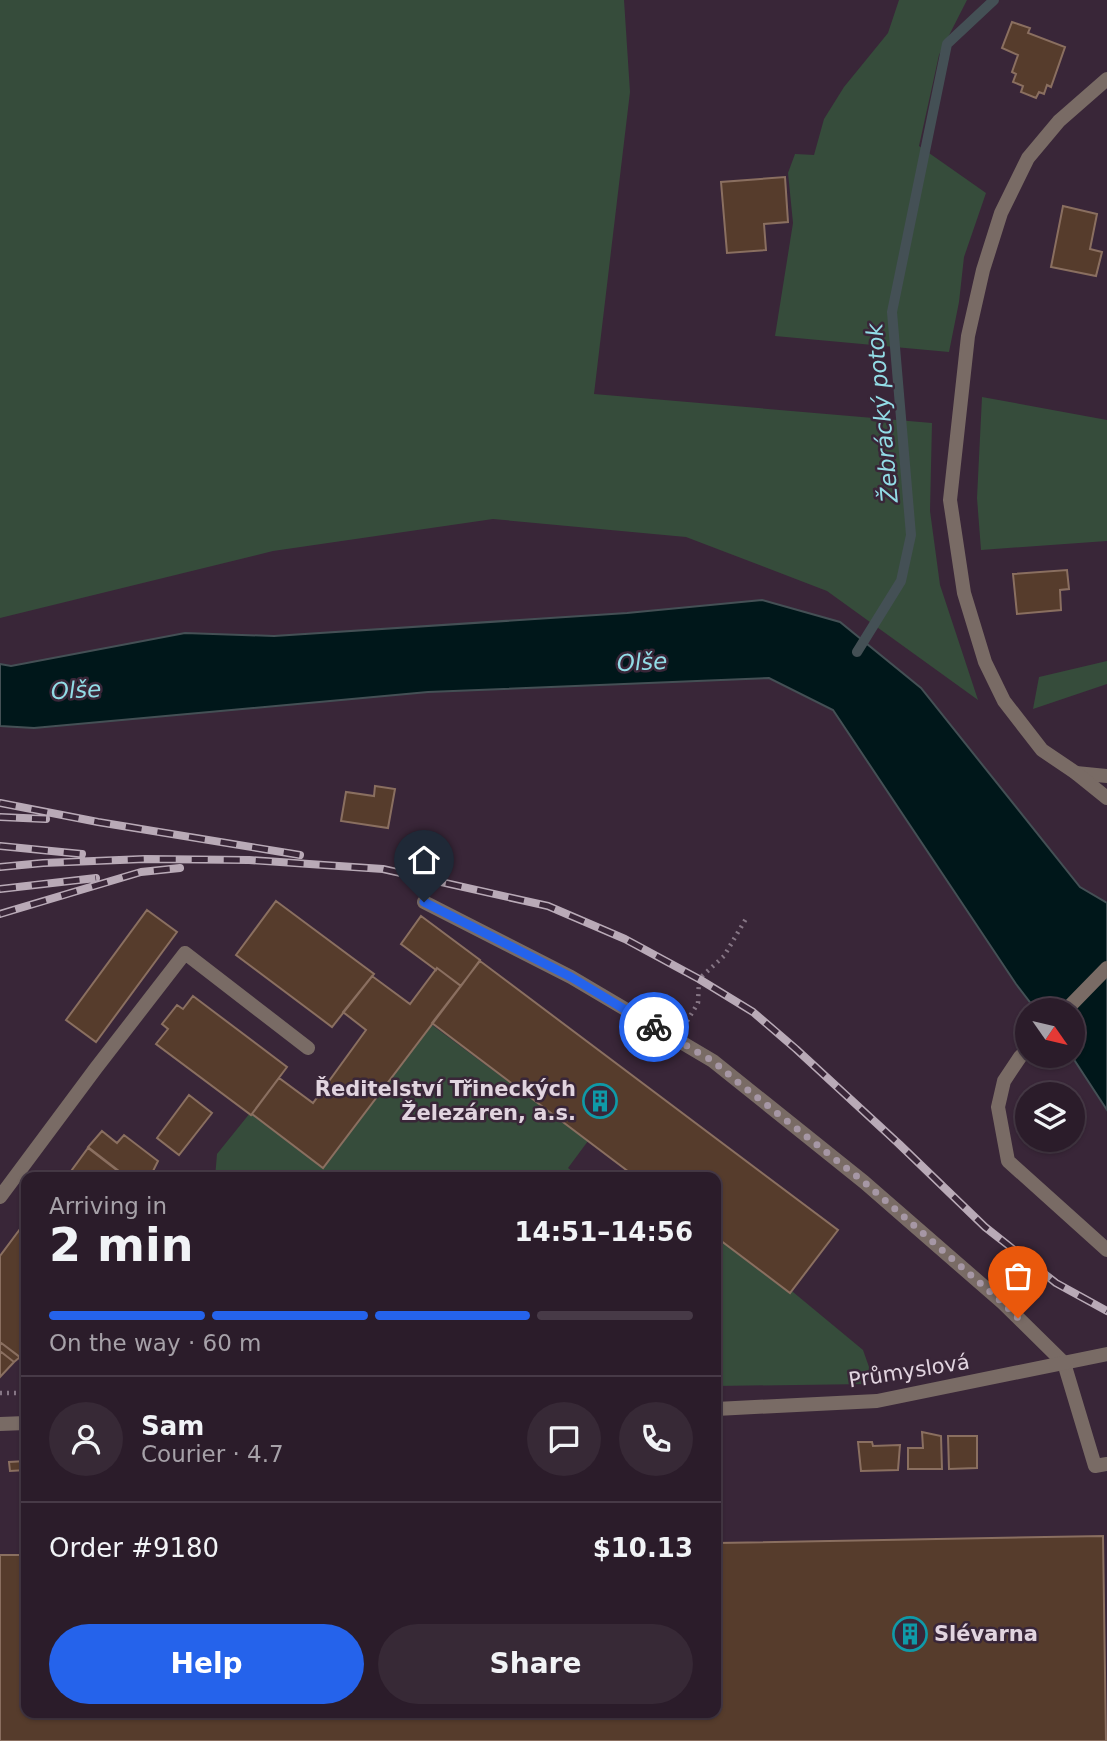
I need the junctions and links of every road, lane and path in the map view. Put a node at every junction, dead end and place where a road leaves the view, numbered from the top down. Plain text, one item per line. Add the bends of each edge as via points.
1 (1107, 79) edge
2 (1076, 773) junction
3 (1107, 776) edge
4 (1107, 798) edge
5 (424, 902) dead end
6 (747, 917) dead end
7 (1107, 968) edge
8 (1078, 998) edge
9 (677, 1040) junction
10 (308, 1048) dead end
11 (1015, 1066) edge
12 (0, 1197) edge
13 (1107, 1250) edge
14 (1107, 1354) edge
15 (1063, 1363) junction
16 (0, 1393) edge
17 (21, 1393) edge
18 (721, 1409) edge
19 (21, 1423) edge
20 (0, 1424) edge
21 (1107, 1464) edge

1 - 2 street via 1059,121 1028,158 1001,213 968,336 950,500 964,593 985,662 1004,701 1042,750
2 - 3 street
2 - 4 street
5 - 9 street via 571,977
6 - 9 path via 724,956 699,979 698,1003
7 - 8 street
9 - 15 street via 713,1061 864,1182 1003,1303
10 - 12 street via 185,953
11 - 13 street via 1004,1081 998,1107 1008,1161
14 - 15 street, Průmyslová
15 - 18 street, Průmyslová via 877,1401
15 - 21 street via 1095,1466
16 - 17 path
19 - 20 street

